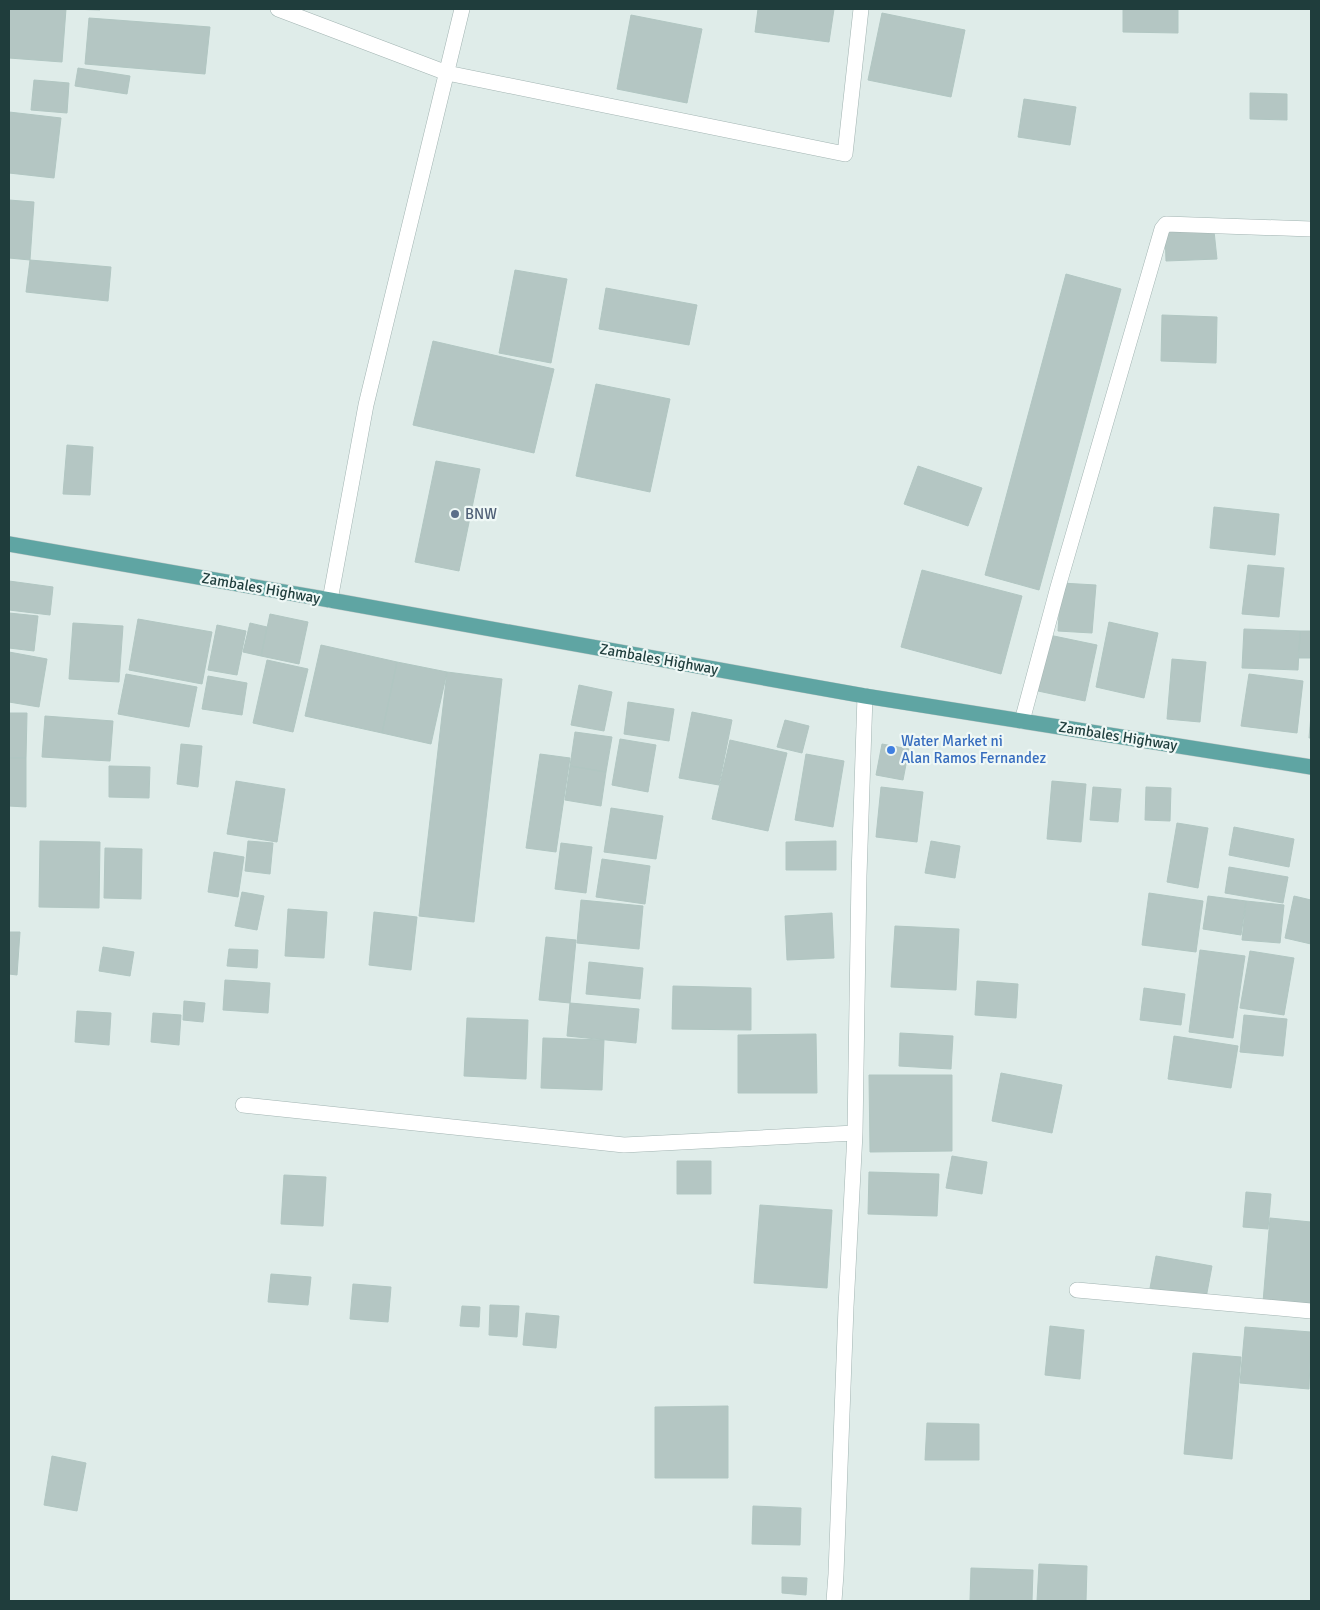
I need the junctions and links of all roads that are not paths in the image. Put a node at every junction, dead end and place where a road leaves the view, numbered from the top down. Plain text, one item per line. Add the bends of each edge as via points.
1 (278, 9) edge
2 (462, 9) edge
3 (861, 9) edge
4 (447, 73) junction
5 (1311, 229) edge
6 (9, 544) edge
7 (330, 600) junction
8 (865, 696) junction
9 (1022, 721) junction
10 (1311, 767) edge
11 (243, 1105) dead end
12 (855, 1133) junction
13 (1076, 1290) dead end
14 (1311, 1310) edge
15 (834, 1601) edge

1 - 4 street
2 - 4 street
3 - 4 street via 845,154
4 - 7 street via 366,405
5 - 9 street via 1166,224 1162,229
6 - 7 main road, Zambales Highway
7 - 8 main road, Zambales Highway
8 - 9 main road, Zambales Highway
8 - 12 street
9 - 10 main road, Zambales Highway
11 - 12 street via 624,1145
12 - 15 street
13 - 14 street

